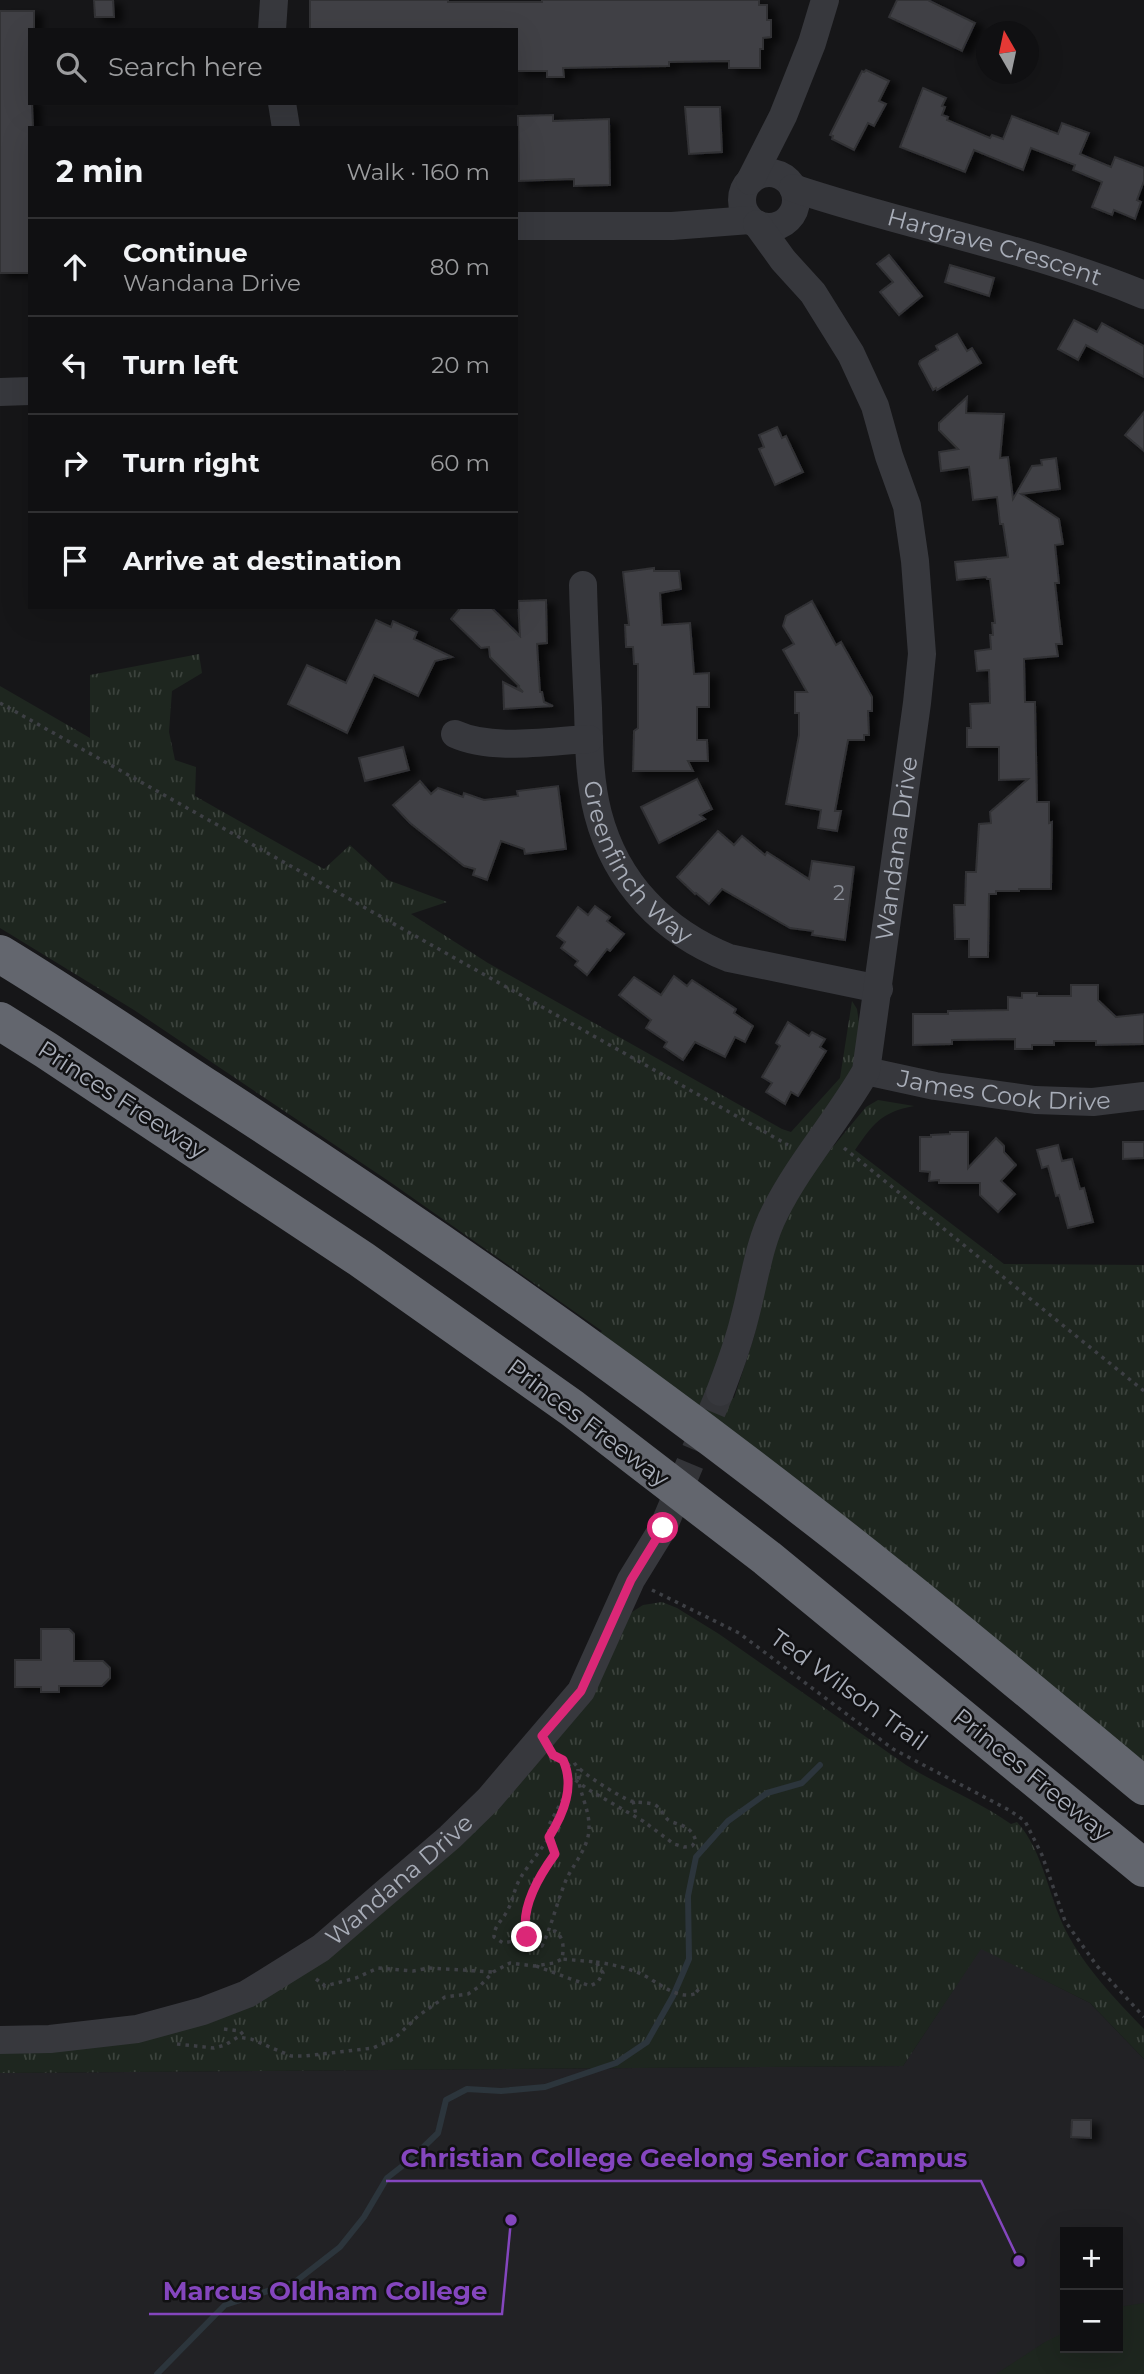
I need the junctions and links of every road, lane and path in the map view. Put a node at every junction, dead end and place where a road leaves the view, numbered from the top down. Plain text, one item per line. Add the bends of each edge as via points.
1 (274, 0) edge
2 (825, 0) edge
3 (272, 28) edge
4 (282, 105) edge
5 (783, 116) junction
6 (286, 126) edge
7 (747, 185) junction
8 (791, 200) junction
9 (754, 222) junction
10 (518, 226) edge
11 (672, 226) junction
12 (813, 293) junction
13 (1144, 295) edge
14 (28, 391) edge
15 (0, 392) edge
16 (583, 585) dead end
17 (0, 703) edge
18 (455, 734) dead end
19 (589, 738) junction
20 (0, 954) edge
21 (878, 989) junction
22 (0, 1021) edge
23 (866, 1071) junction
24 (1144, 1096) edge
25 (825, 1133) junction
26 (809, 1156) junction
27 (1144, 1391) edge
28 (720, 1392) tunnel mouth
29 (663, 1528) tunnel mouth
30 (631, 1580) junction
31 (542, 1736) junction
32 (566, 1767) junction
33 (578, 1769) junction
34 (570, 1774) junction
35 (578, 1781) junction
36 (1144, 1786) edge
37 (633, 1801) junction
38 (637, 1817) junction
39 (549, 1837) junction
40 (1144, 1868) edge
41 (525, 1928) junction
42 (549, 1932) junction
43 (562, 1959) junction
44 (596, 1962) junction
45 (534, 1966) junction
46 (493, 1972) junction
47 (274, 1977) junction
48 (693, 1987) dead end
49 (1144, 2017) edge
50 (137, 2029) junction
51 (0, 2040) edge

1 - 3 street
2 - 5 street, Wandana Drive
4 - 6 street
5 - 7 street, Wandana Drive
5 - 8 street, Wandana Drive via 782,155
7 - 8 street via 756,176 773,173
7 - 9 street via 742,205
7 - 11 street
8 - 9 street via 774,227
8 - 12 street, Wandana Drive via 798,257
8 - 13 street, Hargrave Crescent via 844,205 1061,263
9 - 11 street
9 - 12 street, Wandana Drive
10 - 11 street
12 - 21 street, Wandana Drive via 851,354 875,405 907,506 920,615 917,703
14 - 15 street
16 - 19 street, Greenfinch Way
17 - 26 path
18 - 19 street via 487,744
19 - 21 street, Greenfinch Way via 606,839 632,887 667,922 729,958
20 - 36 highway via 309,1154 628,1378 800,1505
21 - 23 street, Wandana Drive
22 - 40 highway, Princes Freeway via 361,1259 572,1408 767,1559
23 - 24 street, James Cook Drive via 1035,1100 1093,1102
23 - 25 street, Wandana Drive
25 - 26 street, Wandana Drive
25 - 27 path
26 - 28 street, Wandana Drive via 774,1213
29 - 30 street, Wandana Drive
30 - 31 street, Wandana Drive via 581,1691
30 - 49 path, Ted Wilson Trail via 739,1633 893,1749 1025,1821 1042,1854 1065,1921 1097,1966
31 - 32 path
31 - 47 street, Wandana Drive via 450,1837 320,1948
32 - 33 path via 574,1762
32 - 34 path
33 - 35 path
33 - 37 path
34 - 35 path
34 - 39 path via 563,1812
35 - 38 path
35 - 42 path via 590,1829
37 - 38 path
37 - 38 path via 653,1804 670,1822 686,1826 696,1841 692,1846 674,1844
39 - 41 path via 555,1854 534,1889
39 - 41 path via 519,1880 494,1937 503,1943 514,1941
41 - 42 path via 527,1937 542,1946
42 - 43 path via 562,1936
43 - 44 path
43 - 45 path
44 - 45 path via 603,1973 590,1986
44 - 48 path via 643,1974 679,1995 693,1996 699,1992
45 - 46 path via 510,1963
46 - 47 path via 378,1968 325,1986 302,1975
46 - 50 path via 468,1994 445,1997 395,2038 373,2048 291,2056 251,2039 238,2037 214,2048 171,2043
47 - 50 street, Wandana Drive via 247,1994 203,2011
50 - 51 street, Wandana Drive

